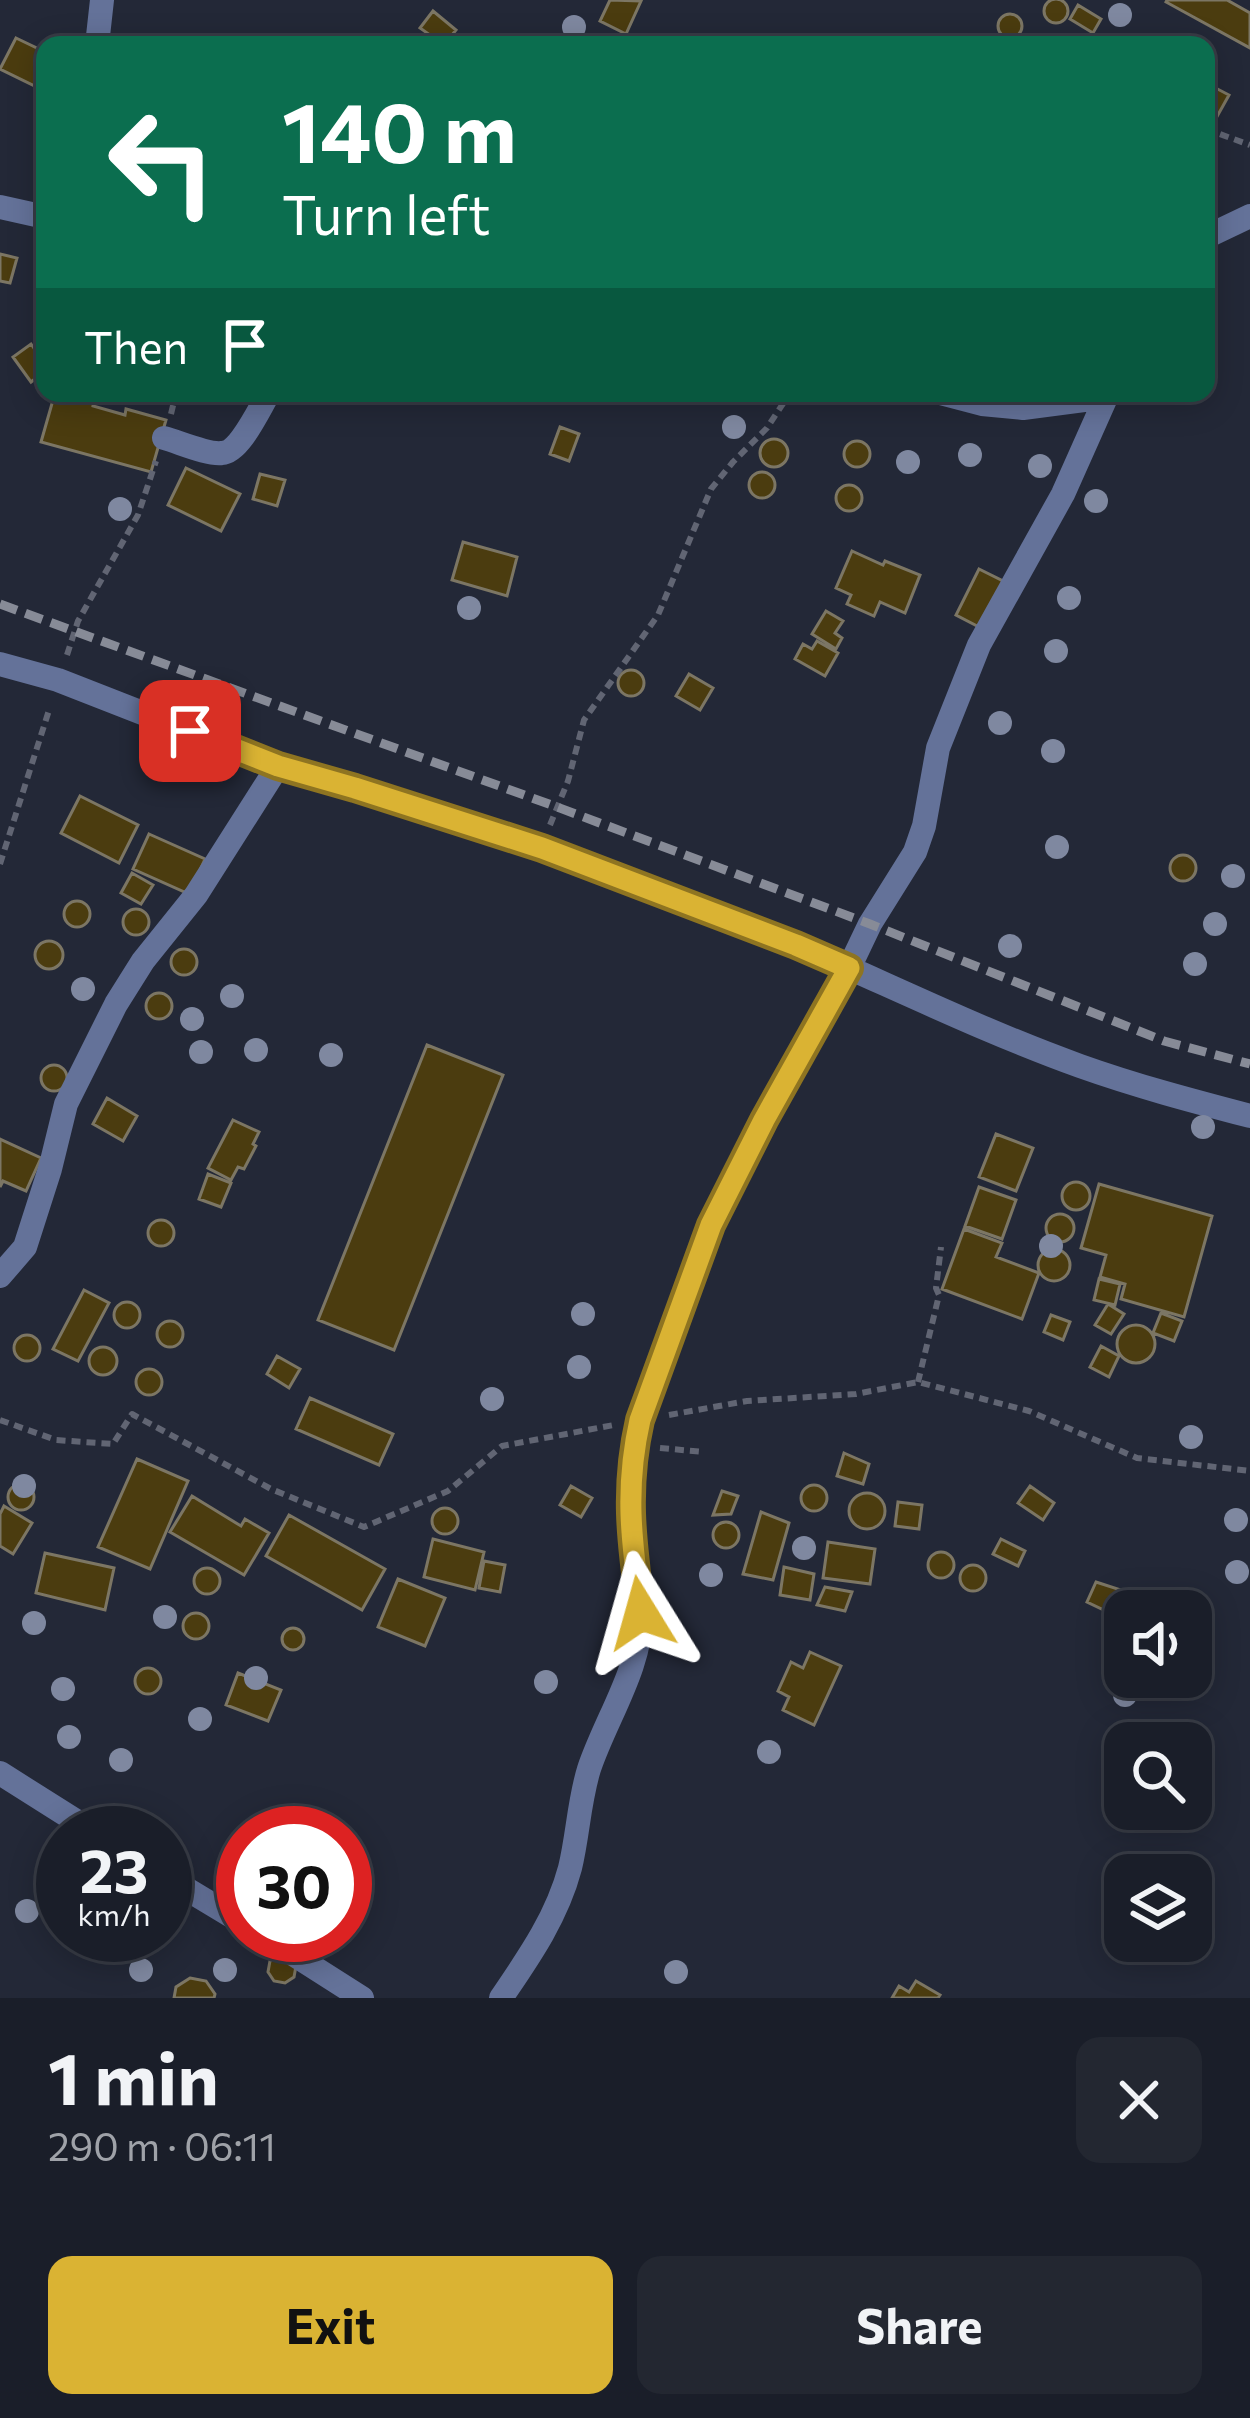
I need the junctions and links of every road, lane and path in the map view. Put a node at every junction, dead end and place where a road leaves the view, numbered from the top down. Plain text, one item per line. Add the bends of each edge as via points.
1 (102, 0) edge
2 (99, 36) edge
3 (1215, 132) edge
4 (1250, 145) edge
5 (0, 207) edge
6 (36, 215) edge
7 (1250, 216) edge
8 (1215, 233) edge
9 (174, 402) edge
10 (264, 402) edge
11 (784, 402) edge
12 (974, 402) edge
13 (1062, 402) edge
14 (1104, 402) edge
15 (164, 438) junction
16 (0, 664) edge
17 (58, 680) junction
18 (278, 766) junction
19 (542, 848) junction
20 (0, 864) edge
21 (849, 968) junction
22 (1250, 1117) edge
23 (941, 1247) dead end
24 (0, 1276) edge
25 (918, 1382) dead end
26 (633, 1452) junction
27 (704, 1452) dead end
28 (0, 1773) edge
29 (52, 1806) edge
30 (305, 1962) edge
31 (362, 1998) edge
32 (501, 1998) edge

1 - 2 street
3 - 4 path
5 - 6 street
7 - 8 street
9 - 15 path
10 - 15 street via 226,454
11 - 19 path via 711,489 658,615 584,720
12 - 13 street via 1023,408
14 - 21 street via 979,645 938,748 915,851
15 - 17 path via 138,515 78,621
16 - 17 street
17 - 18 street
17 - 20 path
18 - 19 street
18 - 24 street via 116,1004 66,1104 25,1247
19 - 21 street
21 - 22 street via 1079,1066
21 - 26 street via 711,1225
23 - 25 path via 939,1295
26 - 27 path
26 - 32 street via 638,1644 589,1770 561,1894
28 - 29 street
30 - 31 street

